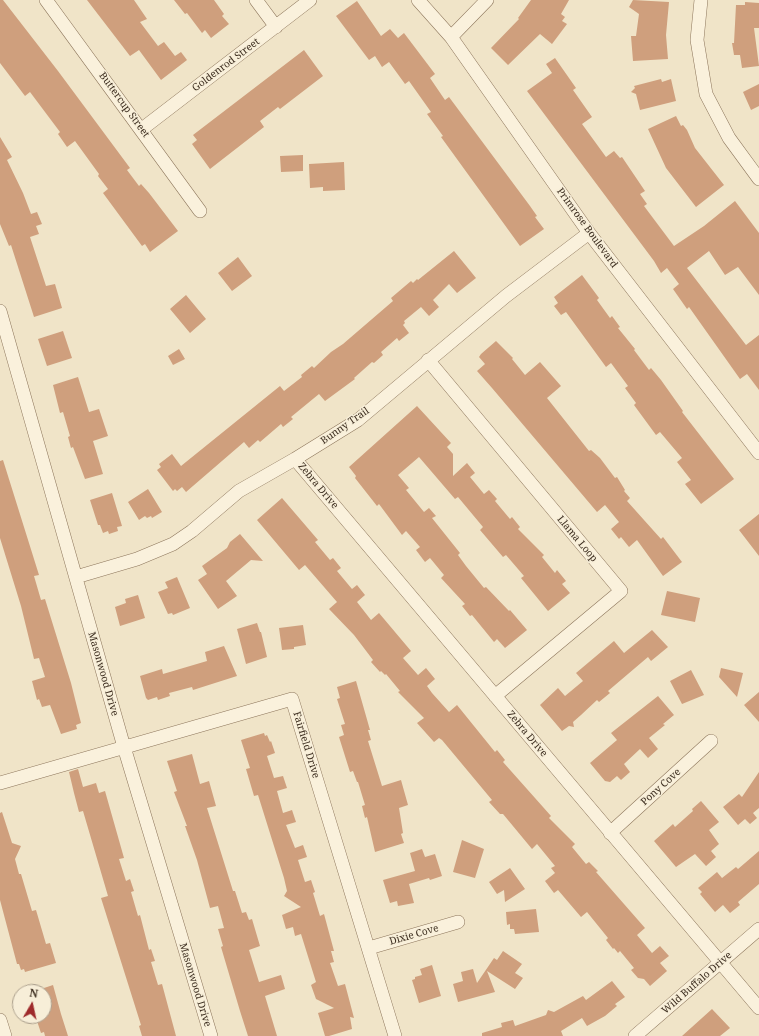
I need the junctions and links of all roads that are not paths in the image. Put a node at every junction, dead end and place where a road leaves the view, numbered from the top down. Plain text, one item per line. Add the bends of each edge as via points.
1 (46, 0) edge
2 (256, 0) edge
3 (310, 0) edge
4 (418, 0) edge
5 (487, 0) edge
6 (701, 0) edge
7 (276, 27) junction
8 (451, 38) junction
9 (142, 129) junction
10 (759, 179) edge
11 (200, 211) dead end
12 (589, 232) junction
13 (0, 311) edge
14 (428, 360) junction
15 (758, 450) edge
16 (295, 459) junction
17 (76, 577) junction
18 (495, 696) junction
19 (711, 741) dead end
20 (124, 746) junction
21 (0, 783) edge
22 (610, 833) junction
23 (458, 922) dead end
24 (759, 929) edge
25 (369, 948) junction
26 (720, 962) junction
27 (759, 1008) edge
28 (0, 1020) edge
29 (5, 1036) edge
30 (211, 1036) edge
31 (395, 1036) edge
32 (635, 1036) edge

1 - 9 street, Buttercup Street
2 - 7 street
3 - 7 street, Goldenrod Street
4 - 8 street, Primrose Boulevard
5 - 8 street
6 - 10 street via 697,40 706,94 729,138
7 - 9 street, Goldenrod Street
8 - 12 street, Primrose Boulevard
9 - 11 street, Buttercup Street
12 - 14 street, Bunny Trail
12 - 15 street, Primrose Boulevard
13 - 17 street, Masonwood Drive
14 - 16 street, Bunny Trail via 358,420
14 - 18 street, Llama Loop via 621,591
16 - 17 street, Bunny Trail via 238,491 173,544 137,559
16 - 18 street, Zebra Drive
17 - 20 street, Masonwood Drive
18 - 22 street, Zebra Drive
19 - 22 street, Pony Cove
20 - 21 street, Fairfield Drive
20 - 25 street, Fairfield Drive via 292,699
20 - 30 street, Masonwood Drive
22 - 26 street, Zebra Drive
23 - 25 street, Dixie Cove
24 - 26 street, Wild Buffalo Drive
25 - 31 street, Fairfield Drive
26 - 27 street, Zebra Drive
26 - 32 street, Wild Buffalo Drive
28 - 29 street

